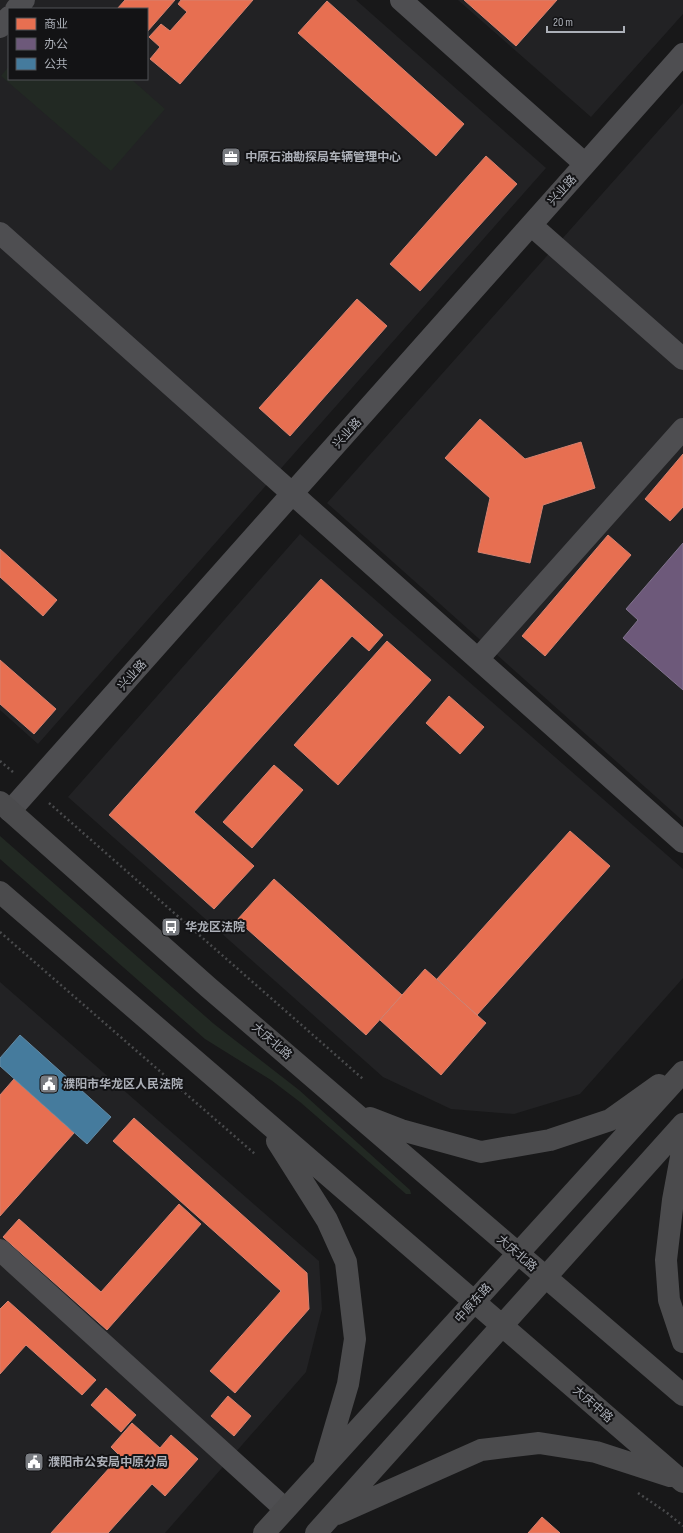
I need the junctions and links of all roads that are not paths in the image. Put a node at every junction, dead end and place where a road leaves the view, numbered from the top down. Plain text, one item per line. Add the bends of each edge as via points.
1 (24, 0) edge
2 (401, 0) edge
3 (17, 8) edge
4 (8, 18) edge
5 (0, 27) edge
6 (683, 54) edge
7 (585, 164) junction
8 (531, 224) junction
9 (0, 233) edge
10 (683, 359) edge
11 (683, 429) edge
12 (292, 495) junction
13 (478, 659) junction
14 (5, 807) edge
15 (683, 842) edge
16 (0, 892) edge
17 (683, 1068) edge
18 (683, 1072) edge
19 (352, 1110) junction
20 (266, 1123) junction
21 (683, 1124) edge
22 (683, 1146) edge
23 (0, 1250) edge
24 (518, 1253) junction
25 (546, 1277) junction
26 (474, 1302) junction
27 (502, 1326) junction
28 (683, 1342) edge
29 (683, 1395) edge
30 (322, 1468) junction
31 (682, 1481) edge
32 (285, 1509) junction
33 (322, 1525) edge
34 (264, 1533) edge

1 - 3 street
2 - 7 street
4 - 5 street
6 - 7 street, 兴业路
7 - 8 street, 兴业路
8 - 10 street
8 - 12 street, 兴业路
9 - 12 street
11 - 13 street
12 - 13 street
12 - 14 street, 兴业路 via 31,788
13 - 15 street
14 - 19 main road, 大庆北路 via 208,987
16 - 20 main road
17 - 19 main road via 610,1120 550,1140 481,1152 401,1130
18 - 24 main road, 中原东路
19 - 24 main road, 大庆北路
20 - 26 main road
20 - 30 main road via 327,1220 346,1262 354,1339 348,1384
21 - 25 main road
22 - 28 main road via 666,1260 669,1300
23 - 32 street
24 - 25 main road, 大庆北路
24 - 26 main road, 中原东路
25 - 27 main road
25 - 29 main road
26 - 27 main road
26 - 30 main road, 中原东路
27 - 31 main road, 大庆中路
27 - 33 main road
30 - 32 main road, 中原东路
31 - 33 main road via 596,1452 539,1443 481,1450
32 - 34 main road, 中原东路

